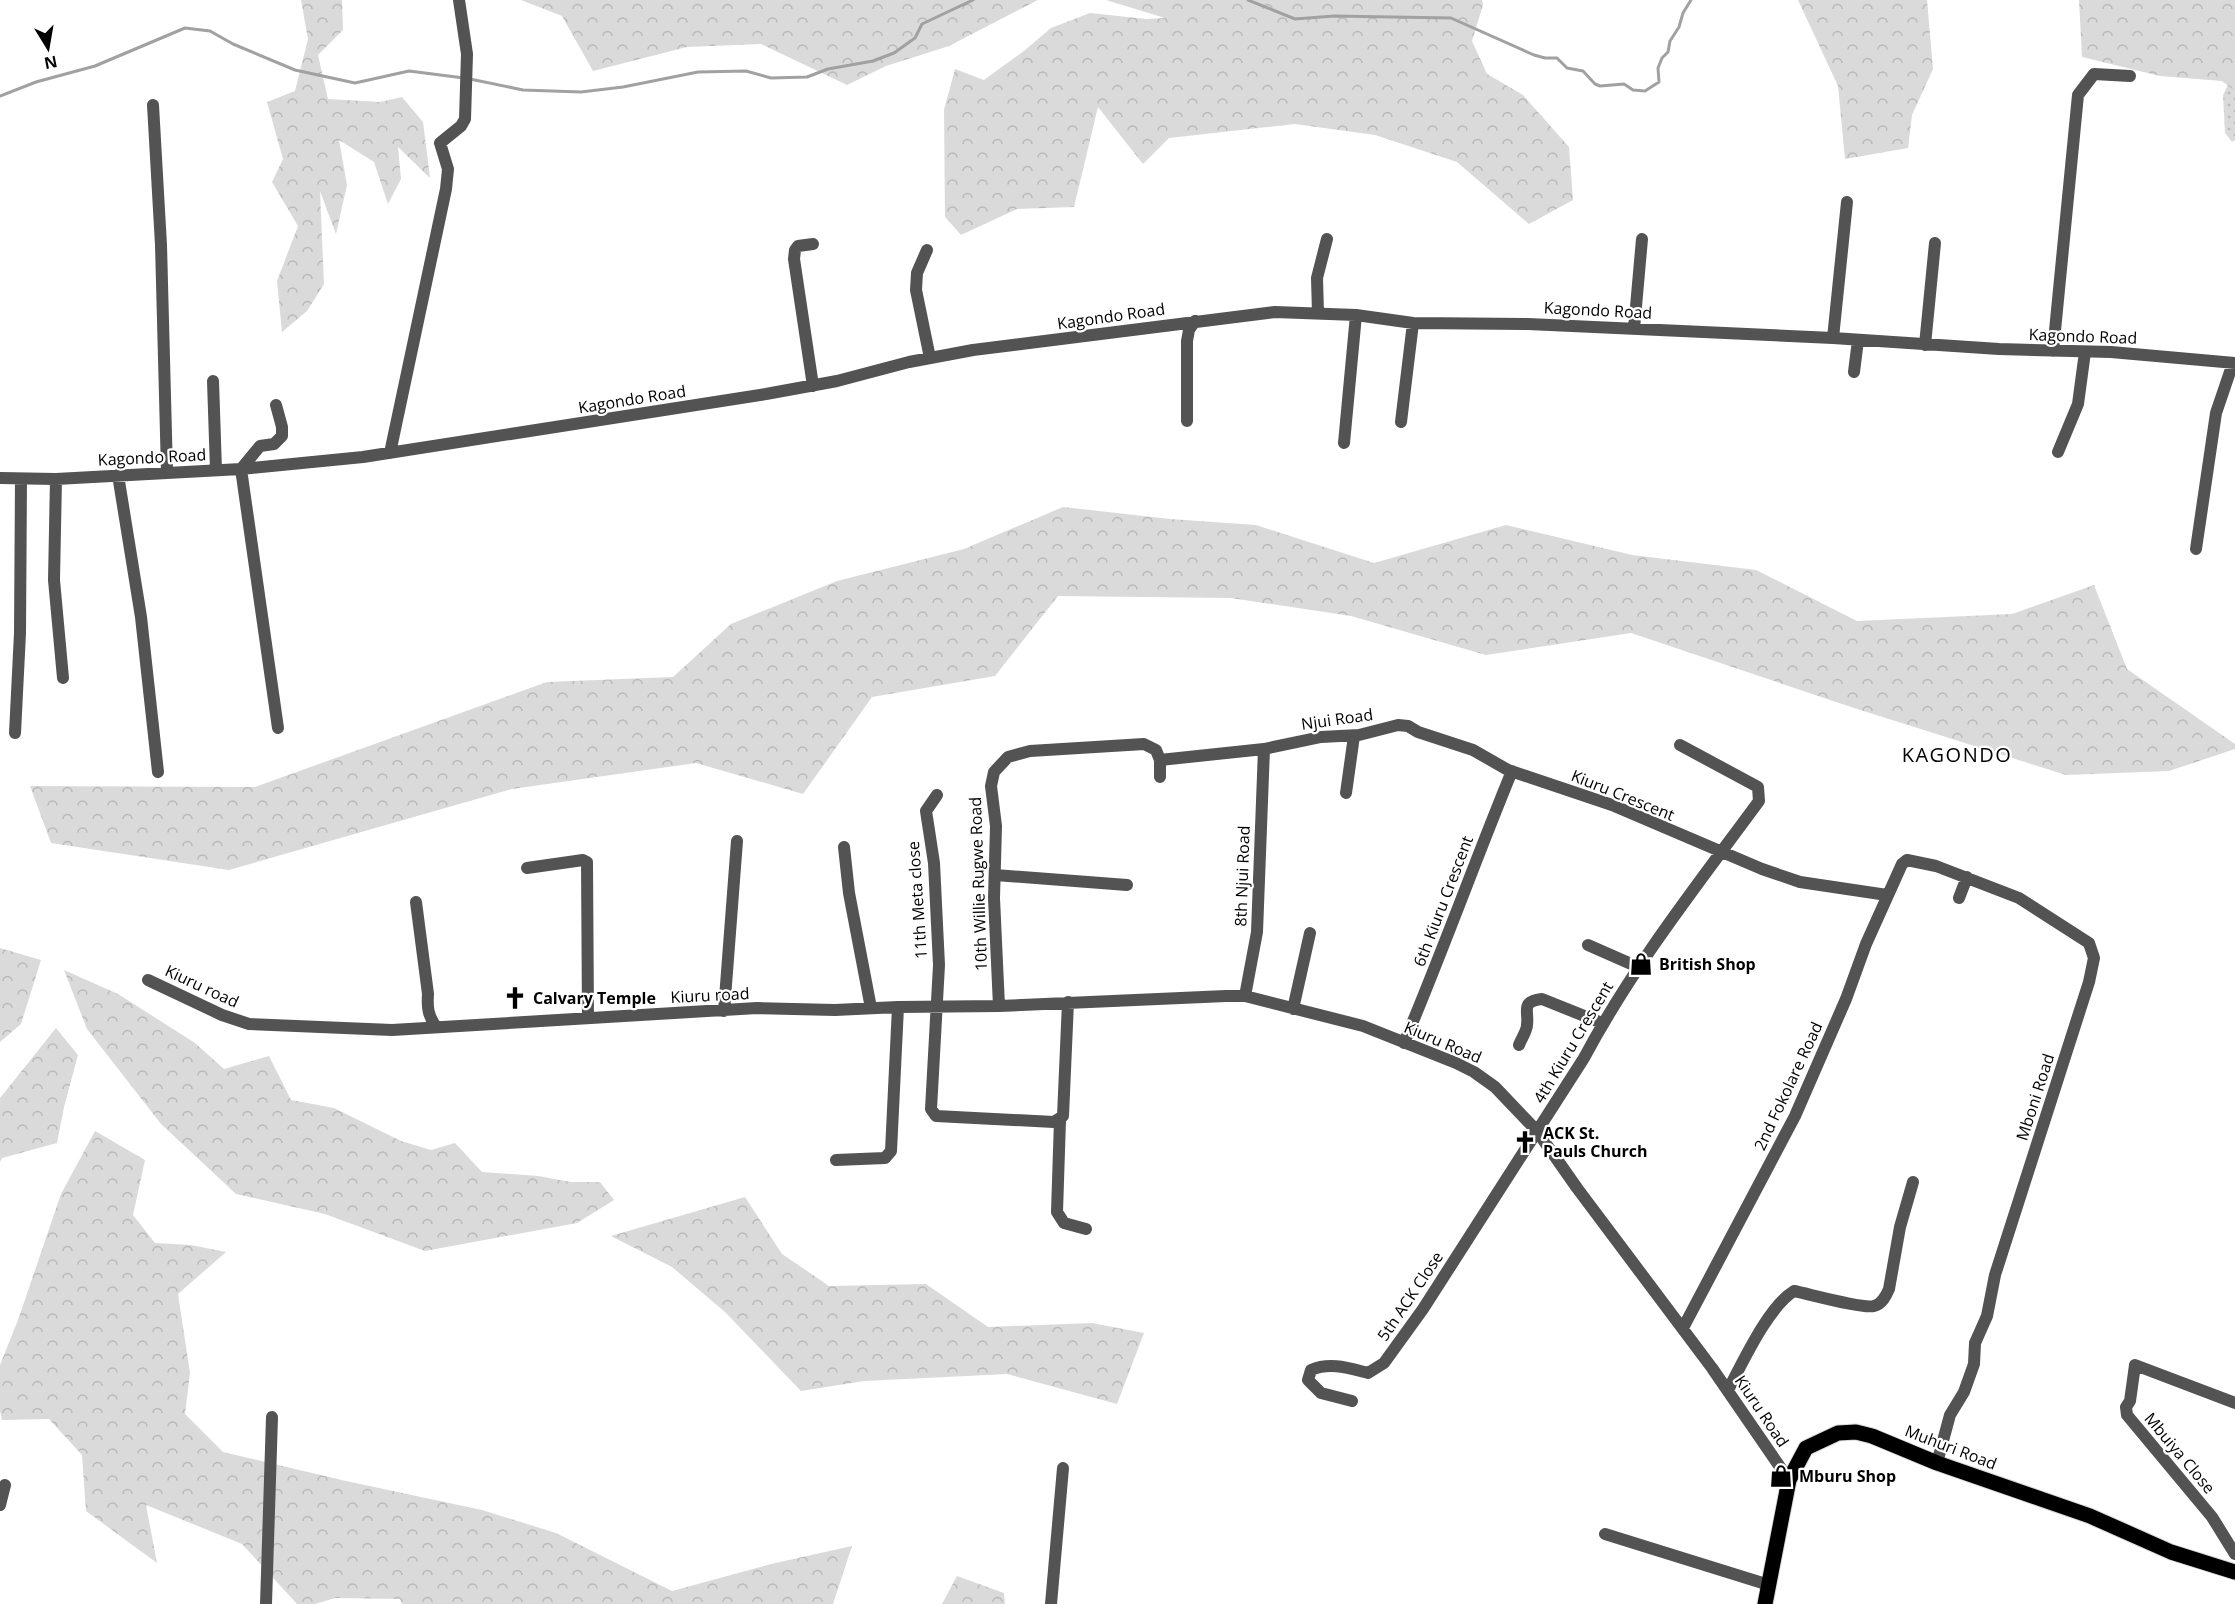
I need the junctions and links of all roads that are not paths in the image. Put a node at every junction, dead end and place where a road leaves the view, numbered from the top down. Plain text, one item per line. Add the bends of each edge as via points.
1 (459, 0) edge
2 (2130, 76) dead end
3 (153, 105) dead end
4 (1847, 202) dead end
5 (1327, 239) dead end
6 (1642, 239) dead end
7 (1935, 243) dead end
8 (813, 244) dead end
9 (927, 250) dead end
10 (1318, 314) junction
11 (1356, 315) junction
12 (1195, 321) junction
13 (1413, 322) junction
14 (1634, 329) junction
15 (1833, 338) junction
16 (1858, 340) junction
17 (1925, 345) junction
18 (2053, 351) junction
19 (2085, 352) junction
20 (930, 358) junction
21 (2234, 363) edge
22 (1854, 372) dead end
23 (213, 381) dead end
24 (813, 386) junction
25 (276, 405) dead end
26 (1187, 421) dead end
27 (1401, 422) dead end
28 (1344, 443) dead end
29 (2058, 452) dead end
30 (390, 453) junction
31 (241, 469) junction
32 (216, 470) junction
33 (167, 472) junction
34 (118, 475) junction
35 (0, 478) edge
36 (56, 479) junction
37 (21, 480) junction
38 (2196, 549) dead end
39 (63, 678) dead end
40 (278, 728) dead end
41 (15, 733) dead end
42 (1354, 736) junction
43 (1680, 745) dead end
44 (1264, 753) junction
45 (1160, 760) junction
46 (1512, 771) junction
47 (158, 772) dead end
48 (1160, 777) dead end
49 (1346, 793) dead end
50 (937, 795) dead end
51 (737, 841) dead end
52 (844, 848) dead end
53 (1721, 853) junction
54 (1915, 860) joint
55 (527, 868) dead end
56 (995, 875) junction
57 (1967, 877) junction
58 (1127, 885) dead end
59 (1887, 895) junction
60 (1959, 898) dead end
61 (416, 902) dead end
62 (1310, 933) dead end
63 (1588, 945) dead end
64 (1638, 967) junction
65 (148, 980) dead end
66 (1245, 996) junction
67 (1068, 1002) junction
68 (938, 1006) junction
69 (999, 1006) junction
70 (898, 1007) junction
71 (871, 1008) junction
72 (1293, 1008) junction
73 (724, 1011) junction
74 (588, 1018) junction
75 (1602, 1023) junction
76 (436, 1027) junction
77 (1404, 1043) junction
78 (1519, 1045) dead end
79 (1060, 1120) junction
80 (1537, 1131) junction
81 (836, 1160) dead end
82 (1913, 1182) dead end
83 (1086, 1229) dead end
84 (1683, 1328) junction
85 (1728, 1390) junction
86 (1352, 1401) dead end
87 (2235, 1403) edge
88 (272, 1417) dead end
89 (1937, 1463) junction
90 (1063, 1468) dead end
91 (1789, 1480) junction
92 (5, 1485) dead end
93 (0, 1505) edge
94 (1605, 1534) dead end
95 (2235, 1554) edge
96 (2235, 1572) edge
97 (1769, 1585) junction
98 (266, 1604) edge
99 (1051, 1604) edge
100 (1765, 1604) edge

1 - 30 street via 467,54 465,119 440,143 448,169 446,189
2 - 18 street via 2094,74 2078,95
3 - 33 street
4 - 15 street
5 - 10 street via 1317,278
6 - 14 street
7 - 17 street
8 - 24 street via 798,246 794,259
9 - 20 street via 917,273 916,290
10 - 11 street, Kagondo Road
10 - 12 street, Kagondo Road via 1275,312
11 - 13 street, Kagondo Road
11 - 28 street
12 - 20 street, Kagondo Road
12 - 26 street via 1187,340
13 - 14 street, Kagondo Road
13 - 27 street
14 - 15 street, Kagondo Road
15 - 16 street, Kagondo Road
16 - 17 street, Kagondo Road
16 - 22 street
17 - 18 street, Kagondo Road
18 - 19 street, Kagondo Road
19 - 21 street, Kagondo Road
19 - 29 street via 2078,404
20 - 24 street, Kagondo Road
21 - 38 street via 2216,413
23 - 32 street
24 - 30 street, Kagondo Road
25 - 31 street via 282,436 274,444 261,446
30 - 31 street, Kagondo Road
31 - 32 street, Kagondo Road
31 - 40 street
32 - 33 street, Kagondo Road
33 - 34 street, Kagondo Road
34 - 36 street, Kagondo Road
34 - 47 street via 141,617
35 - 37 street, Kagondo Road
36 - 37 street, Kagondo Road
36 - 39 street via 54,580
37 - 41 street
42 - 44 street, Njui Road via 1321,736
42 - 46 street, Njui Road via 1408,726 1473,750
42 - 49 street
43 - 53 street, 4th Kiuru Crescent via 1758,787 1759,801
44 - 45 street, Njui Road
44 - 66 street, 8th Njui Road via 1257,932
45 - 48 street
45 - 56 street, 10th Willie Rugwe Road via 1156,750 1144,744 1030,751 1000,763 991,786 996,826
46 - 53 street, Kiuru Crescent via 1612,805
46 - 77 street, 6th Kiuru Crescent
50 - 68 street, 11th Meta close via 926,811 933,863
51 - 73 street
52 - 71 street
53 - 59 street, Kiuru Crescent via 1800,882
53 - 64 street, 4th Kiuru Crescent
54 - 57 street, Mboni Road
54 - 59 street, 2nd Fokolare Road via 1902,864
55 - 74 street via 587,862
56 - 58 street
56 - 69 street, 10th Willie Rugwe Road
57 - 60 street
57 - 89 street, Mboni Road via 2019,898 2089,943 2094,958 1995,1275 1987,1316 1975,1343 1974,1364 1950,1415
59 - 84 street, 2nd Fokolare Road via 1796,1116
61 - 76 street via 427,1008
62 - 72 street
63 - 64 street
64 - 75 street, 4th Kiuru Crescent
65 - 76 street, Kiuru road via 249,1024 392,1030
66 - 67 street, Kiuru Road
66 - 72 street, Kiuru Road
67 - 69 street, Kiuru road
67 - 79 street
68 - 69 street, Kiuru road
68 - 70 street, Kiuru road
68 - 79 street, 11th Meta close via 931,1109 936,1116
70 - 71 street, Kiuru road
70 - 81 street via 891,1151 885,1158
71 - 73 street, Kiuru road
72 - 77 street, Kiuru Road via 1363,1026
73 - 74 street, Kiuru road
74 - 76 street, Kiuru road
75 - 78 street via 1542,999 1535,1000 1526,1008 1527,1026
75 - 80 street, 4th Kiuru Crescent
77 - 80 street, Kiuru Road via 1474,1072 1495,1087
79 - 83 street via 1057,1212 1064,1223
80 - 84 street, Kiuru Road
80 - 86 street, 5th ACK Close via 1384,1363 1368,1373 1342,1366 1311,1370 1308,1380 1321,1393
82 - 85 street via 1885,1299 1874,1306 1862,1306 1794,1291 1771,1314
84 - 85 street, Kiuru Road
85 - 91 street, Kiuru Road
87 - 95 street, Mbuiya Close via 2135,1365 2126,1407 2127,1415 2212,1517
88 - 98 street
89 - 91 main road, Muhuri Road via 1872,1436 1838,1433 1806,1448
89 - 96 main road, Muhuri Road via 2090,1516 2171,1552
90 - 99 street
91 - 97 main road, Muhuri Road
92 - 93 street
94 - 97 street
97 - 100 main road, Muhuri Road

